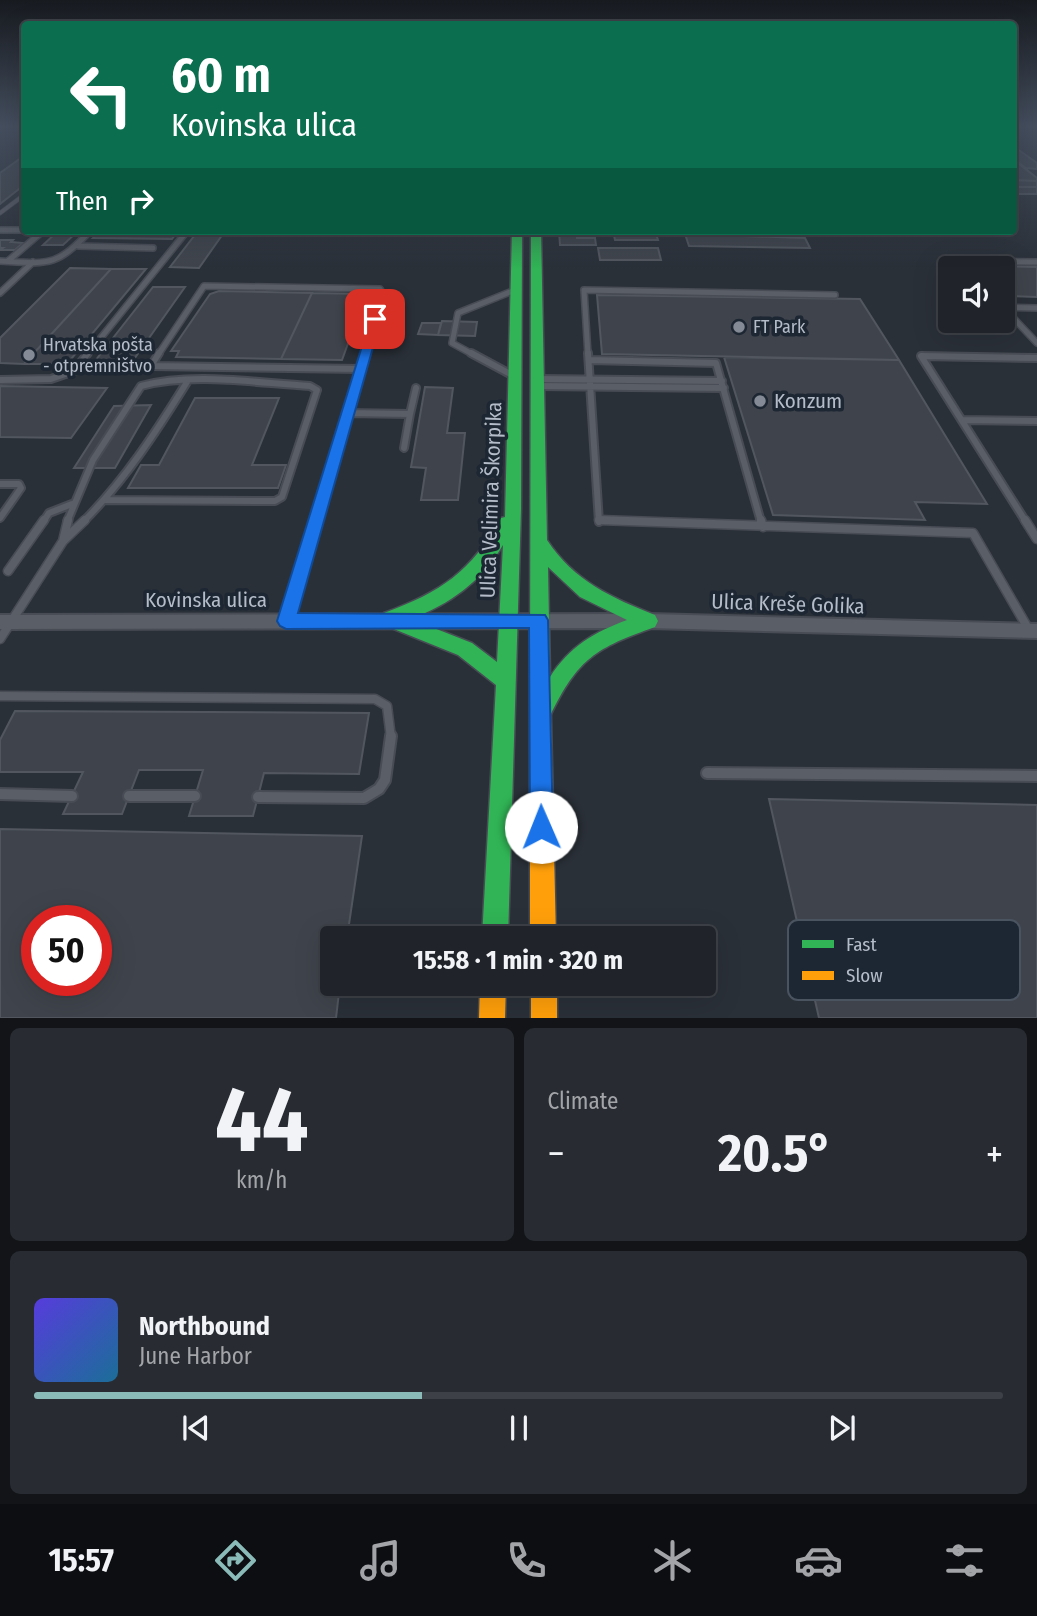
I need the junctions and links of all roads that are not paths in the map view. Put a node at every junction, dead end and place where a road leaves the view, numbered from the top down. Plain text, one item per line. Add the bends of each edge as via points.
1 (21, 197) edge
2 (0, 213) edge
3 (0, 230) edge
4 (21, 230) edge
5 (37, 235) edge
6 (87, 235) edge
7 (184, 235) edge
8 (517, 235) edge
9 (536, 235) edge
10 (78, 246) junction
11 (153, 248) dead end
12 (0, 261) edge
13 (8, 261) junction
14 (34, 262) junction
15 (1015, 262) edge
16 (1037, 262) edge
17 (515, 290) junction
18 (0, 293) edge
19 (835, 295) dead end
20 (1037, 308) edge
21 (1037, 343) edge
22 (1037, 358) edge
23 (589, 360) junction
24 (360, 369) junction
25 (517, 378) junction
26 (0, 380) edge
27 (187, 382) junction
28 (537, 382) junction
29 (590, 383) junction
30 (723, 385) junction
31 (416, 388) dead end
32 (346, 413) junction
33 (410, 414) junction
34 (962, 420) junction
35 (1037, 421) edge
36 (404, 447) dead end
37 (0, 484) edge
38 (105, 500) junction
39 (72, 504) junction
40 (513, 509) junction
41 (0, 518) edge
42 (763, 527) junction
43 (537, 537) junction
44 (1037, 540) edge
45 (63, 541) junction
46 (8, 571) dead end
47 (390, 619) junction
48 (508, 620) junction
49 (538, 620) junction
50 (286, 621) junction
51 (649, 621) junction
52 (6, 622) edge
53 (1033, 631) edge
54 (0, 639) edge
55 (505, 680) junction
56 (0, 696) edge
57 (540, 716) junction
58 (708, 773) dead end
59 (1037, 776) edge
60 (0, 794) edge
61 (72, 796) dead end
62 (129, 796) dead end
63 (195, 796) dead end
64 (257, 797) dead end
65 (495, 926) edge
66 (543, 926) edge
67 (493, 996) edge
68 (544, 996) edge
69 (492, 1017) edge
70 (544, 1017) edge

1 - 2 lane
3 - 4 lane
5 - 13 lane
6 - 10 lane
7 - 26 lane via 74,370 51,379
8 - 17 main road, Ulica Velimira Škorpika
9 - 28 main road, Ulica Velimira Škorpika
10 - 11 lane
10 - 14 lane via 61,257
12 - 13 lane
13 - 14 lane
14 - 18 lane
15 - 16 lane
17 - 25 main road, Ulica Velimira Škorpika
17 - 25 lane via 458,313 452,343
19 - 23 lane via 584,290
20 - 21 lane via 1003,307
22 - 34 lane via 921,356
23 - 29 lane
23 - 30 lane via 716,363
24 - 24 lane via 383,294 380,289 204,286 151,366
24 - 32 lane
25 - 40 main road, Ulica Velimira Škorpika
27 - 38 lane via 148,445
27 - 38 lane via 310,386 317,390 282,497
27 - 39 lane via 141,386
28 - 29 lane
28 - 43 main road, Ulica Velimira Škorpika
29 - 30 lane
29 - 42 lane via 599,522
30 - 42 lane
31 - 33 lane
32 - 33 lane
32 - 50 lane
33 - 36 lane
34 - 35 lane
34 - 44 lane
37 - 41 lane via 19,484 21,488
38 - 45 lane
39 - 45 lane
39 - 46 lane via 49,513
40 - 47 main road via 494,551 468,582 428,606
40 - 48 main road, Ulica Velimira Škorpika
42 - 53 lane via 973,533
43 - 49 main road, Ulica Velimira Škorpika
43 - 51 main road via 552,566 570,585
45 - 52 lane
47 - 48 street, Kovinska ulica
47 - 50 street, Kovinska ulica
47 - 55 main road via 465,649
48 - 49 street, Kovinska ulica
48 - 55 main road, Ulica Velimira Škorpika
49 - 51 street, Ulica Kreše Golika
49 - 57 main road, Ulica Velimira Škorpika
50 - 52 street, Kovinska ulica
51 - 53 street, Ulica Kreše Golika
51 - 57 main road via 604,634 575,653
52 - 54 lane
55 - 65 main road, Ulica Velimira Škorpika
56 - 64 lane via 375,699 387,706 392,720 385,781 374,793 364,799
57 - 66 main road, Ulica Velimira Škorpika
58 - 59 lane
60 - 61 lane
62 - 63 lane
67 - 69 main road
68 - 70 main road

